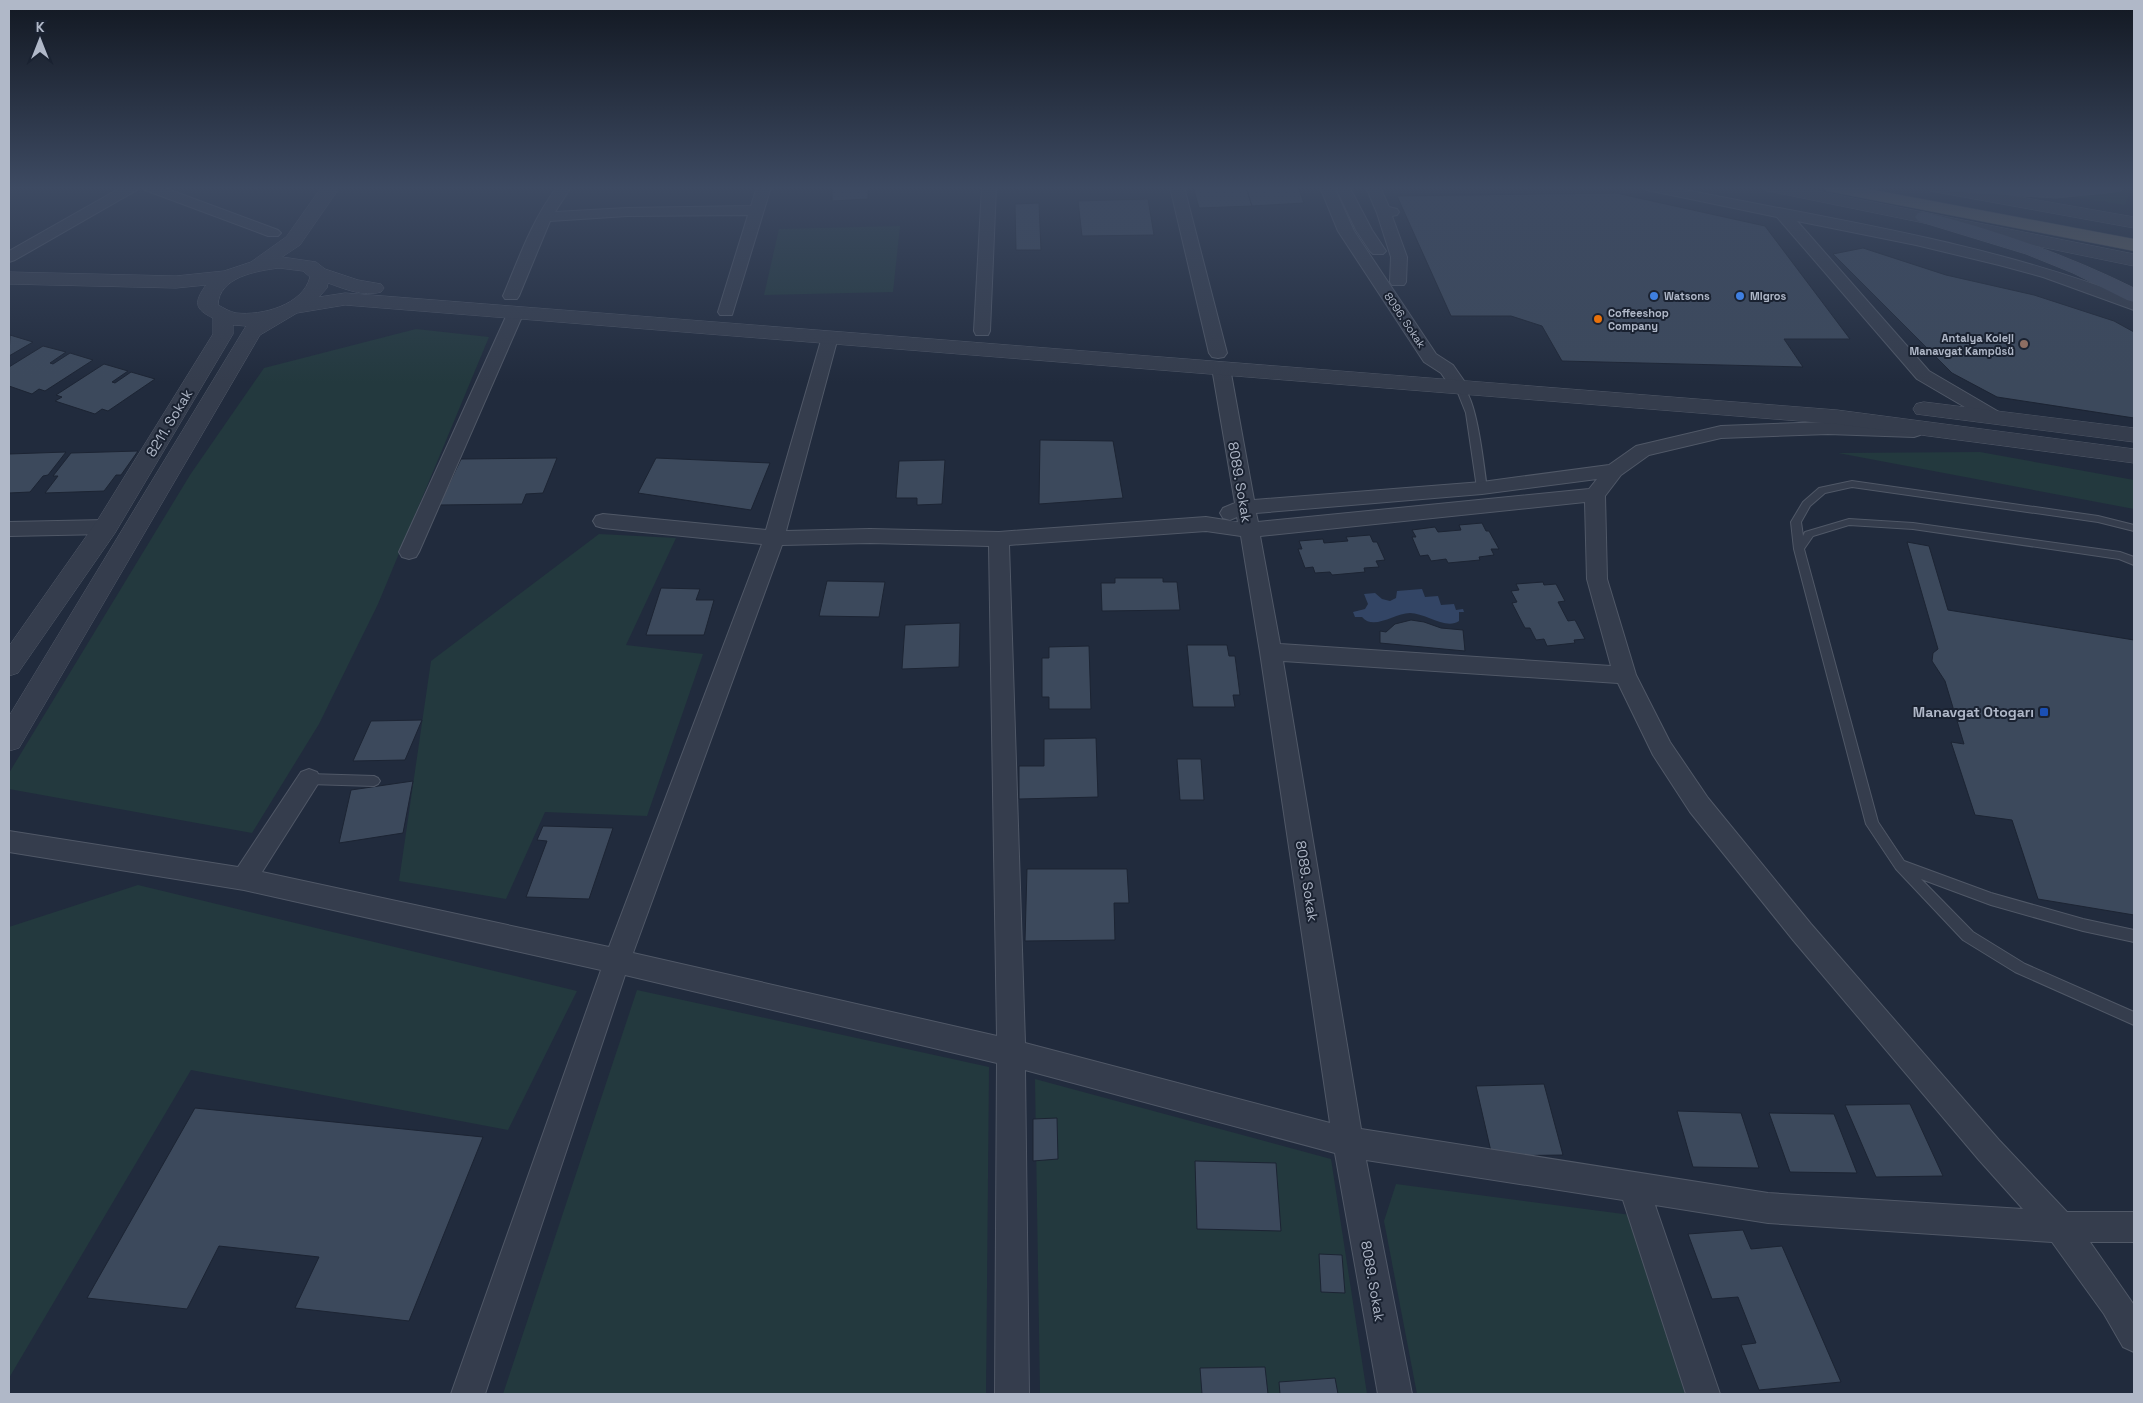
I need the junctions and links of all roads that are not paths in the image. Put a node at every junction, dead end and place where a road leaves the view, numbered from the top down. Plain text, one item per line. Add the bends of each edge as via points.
1 (276, 252) edge
2 (309, 252) edge
3 (532, 252) edge
4 (744, 252) edge
5 (986, 252) edge
6 (1193, 252) edge
7 (1361, 252) edge
8 (1379, 252) edge
9 (1397, 252) edge
10 (1816, 252) edge
11 (1971, 252) edge
12 (2039, 252) edge
13 (2097, 252) edge
14 (2134, 260) edge
15 (255, 266) junction
16 (313, 269) junction
17 (231, 276) junction
18 (9, 278) edge
19 (1398, 282) junction
20 (9, 284) edge
21 (2134, 296) edge
22 (207, 302) junction
23 (514, 304) junction
24 (2134, 305) edge
25 (287, 310) junction
26 (726, 312) junction
27 (223, 317) junction
28 (982, 331) junction
29 (830, 337) junction
30 (1220, 360) junction
31 (1447, 369) junction
32 (1460, 388) junction
33 (1993, 416) junction
34 (1970, 433) junction
35 (2134, 435) edge
36 (2134, 456) edge
37 (1614, 471) junction
38 (1482, 488) junction
39 (1595, 495) junction
40 (1246, 519) junction
41 (603, 522) dead end
42 (106, 527) junction
43 (2134, 528) edge
44 (9, 529) edge
45 (774, 538) junction
46 (999, 539) junction
47 (1799, 549) junction
48 (408, 552) dead end
49 (2134, 561) edge
50 (1271, 652) junction
51 (9, 666) edge
52 (1625, 675) junction
53 (9, 740) edge
54 (309, 779) joint
55 (374, 781) dead end
56 (9, 841) edge
57 (1900, 865) junction
58 (244, 880) junction
59 (2134, 936) edge
60 (617, 961) junction
61 (2134, 1019) edge
62 (1011, 1053) junction
63 (1348, 1142) junction
64 (1634, 1187) junction
65 (2060, 1227) junction
66 (2134, 1227) edge
67 (2134, 1336) edge
68 (468, 1394) edge
69 (1012, 1394) edge
70 (1394, 1394) edge
71 (1703, 1394) edge

1 - 15 street
2 - 16 street
3 - 23 street
4 - 26 street
5 - 28 street
6 - 30 street, 8089. Sokak
7 - 31 street, 8096. Sokak via 1430,358
8 - 19 street, 8096. Sokak
9 - 19 street
10 - 33 street via 1923,374
11 - 24 street via 2052,275
12 - 21 main road
13 - 14 street
15 - 16 street via 279,262
15 - 17 street
16 - 23 street via 355,286
16 - 25 street via 322,277 320,285 314,294
17 - 18 street via 176,282
17 - 22 street via 212,289
19 - 31 street, 8096. Sokak via 1447,357
20 - 22 street via 167,293
22 - 27 street via 208,308
23 - 25 street via 344,299
23 - 26 street
23 - 29 street
23 - 48 street
25 - 27 street via 249,320
25 - 53 street via 252,331
26 - 28 street
27 - 42 street, 8211. Sokak via 223,334
28 - 30 street
29 - 30 street
29 - 45 street
30 - 31 street
30 - 32 street
30 - 40 street, 8089. Sokak
31 - 32 street, 8096. Sokak
31 - 33 street
32 - 34 street via 1837,417
32 - 38 lane via 1471,413
33 - 35 street
34 - 36 street
34 - 37 street via 1828,428 1721,432 1643,450
37 - 38 street
37 - 39 street
38 - 40 street
39 - 40 street
39 - 52 street via 1596,579
40 - 46 street
40 - 50 street, 8089. Sokak
41 - 45 street
42 - 44 street
42 - 51 street, 8211. Sokak
43 - 47 lane via 2098,519 1852,484 1822,490 1806,504 1796,522
45 - 46 street
45 - 60 street
46 - 62 street
47 - 49 lane via 1809,534 1849,522 1913,526 2120,556
47 - 57 lane via 1872,824
50 - 52 street
50 - 63 street, 8089. Sokak
52 - 65 street via 1661,748 1699,805 1802,932 1989,1150
54 - 55 lane
54 - 58 street
56 - 58 street
57 - 59 lane via 1990,899
57 - 61 lane via 1968,936 2020,968
58 - 60 street
60 - 62 street
60 - 68 street
62 - 63 street
62 - 69 street
63 - 64 street
63 - 70 street, 8089. Sokak
64 - 65 street via 1768,1208
64 - 71 street
65 - 66 street
65 - 67 street via 2115,1303

